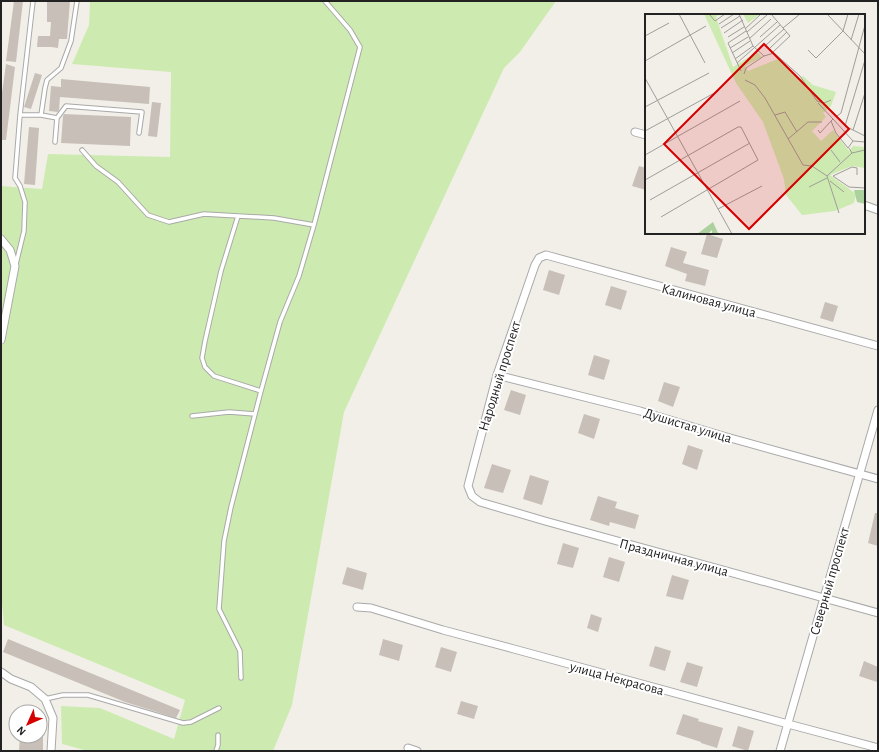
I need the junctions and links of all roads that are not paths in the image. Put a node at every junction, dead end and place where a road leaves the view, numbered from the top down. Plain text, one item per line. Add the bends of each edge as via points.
1 (33, 1) edge
2 (77, 1) edge
3 (325, 1) edge
4 (20, 115) junction
5 (41, 115) junction
6 (57, 118) junction
7 (635, 132) dead end
8 (139, 133) dead end
9 (645, 135) edge
10 (55, 142) dead end
11 (82, 150) dead end
12 (865, 205) edge
13 (878, 210) edge
14 (238, 216) junction
15 (314, 225) junction
16 (1, 239) edge
17 (539, 258) joint
18 (15, 266) junction
19 (1, 340) edge
20 (878, 346) edge
21 (497, 374) junction
22 (261, 391) junction
23 (878, 410) edge
24 (255, 414) junction
25 (192, 416) dead end
26 (860, 474) junction
27 (878, 479) edge
28 (472, 496) joint
29 (824, 598) junction
30 (357, 607) dead end
31 (878, 613) edge
32 (1, 672) edge
33 (241, 678) dead end
34 (45, 698) junction
35 (219, 708) dead end
36 (788, 724) junction
37 (218, 735) dead end
38 (408, 748) dead end
39 (878, 748) edge
40 (51, 751) edge
41 (216, 751) edge
42 (417, 751) edge
43 (780, 751) edge

1 - 4 lane
2 - 5 lane via 71,40 61,68 47,80
3 - 15 lane via 350,30 360,47
4 - 5 lane
4 - 18 lane via 15,178 25,202 24,231
5 - 6 lane
6 - 8 lane via 66,106 142,112
6 - 10 lane
7 - 9 street
11 - 14 lane via 96,166 118,182 148,215 169,222 204,214
12 - 13 street
14 - 15 lane via 274,218
14 - 22 lane via 221,271 202,358 205,367 214,376
15 - 22 lane via 299,276 280,322
16 - 18 street via 10,250
17 - 20 street, Калиновая улица via 546,255
17 - 21 street, Народный проспект
18 - 19 street
21 - 26 street, Душистая улица via 640,410
21 - 28 street, Народный проспект via 468,486
22 - 24 lane
23 - 26 street, Северный проспект
24 - 25 lane via 229,412
24 - 33 lane via 226,534 219,609 240,651
26 - 27 street, Душистая улица
26 - 29 street, Северный проспект
28 - 29 street, Праздничная улица via 480,502 537,519
29 - 31 street, Праздничная улица
29 - 36 street, Северный проспект
30 - 36 street, улица Некрасова via 371,608
32 - 34 street via 32,687
34 - 35 lane via 88,695 183,723 192,722
34 - 40 street via 53,718
36 - 39 street, улица Некрасова
36 - 43 street, Северный проспект
37 - 41 lane
38 - 42 street

